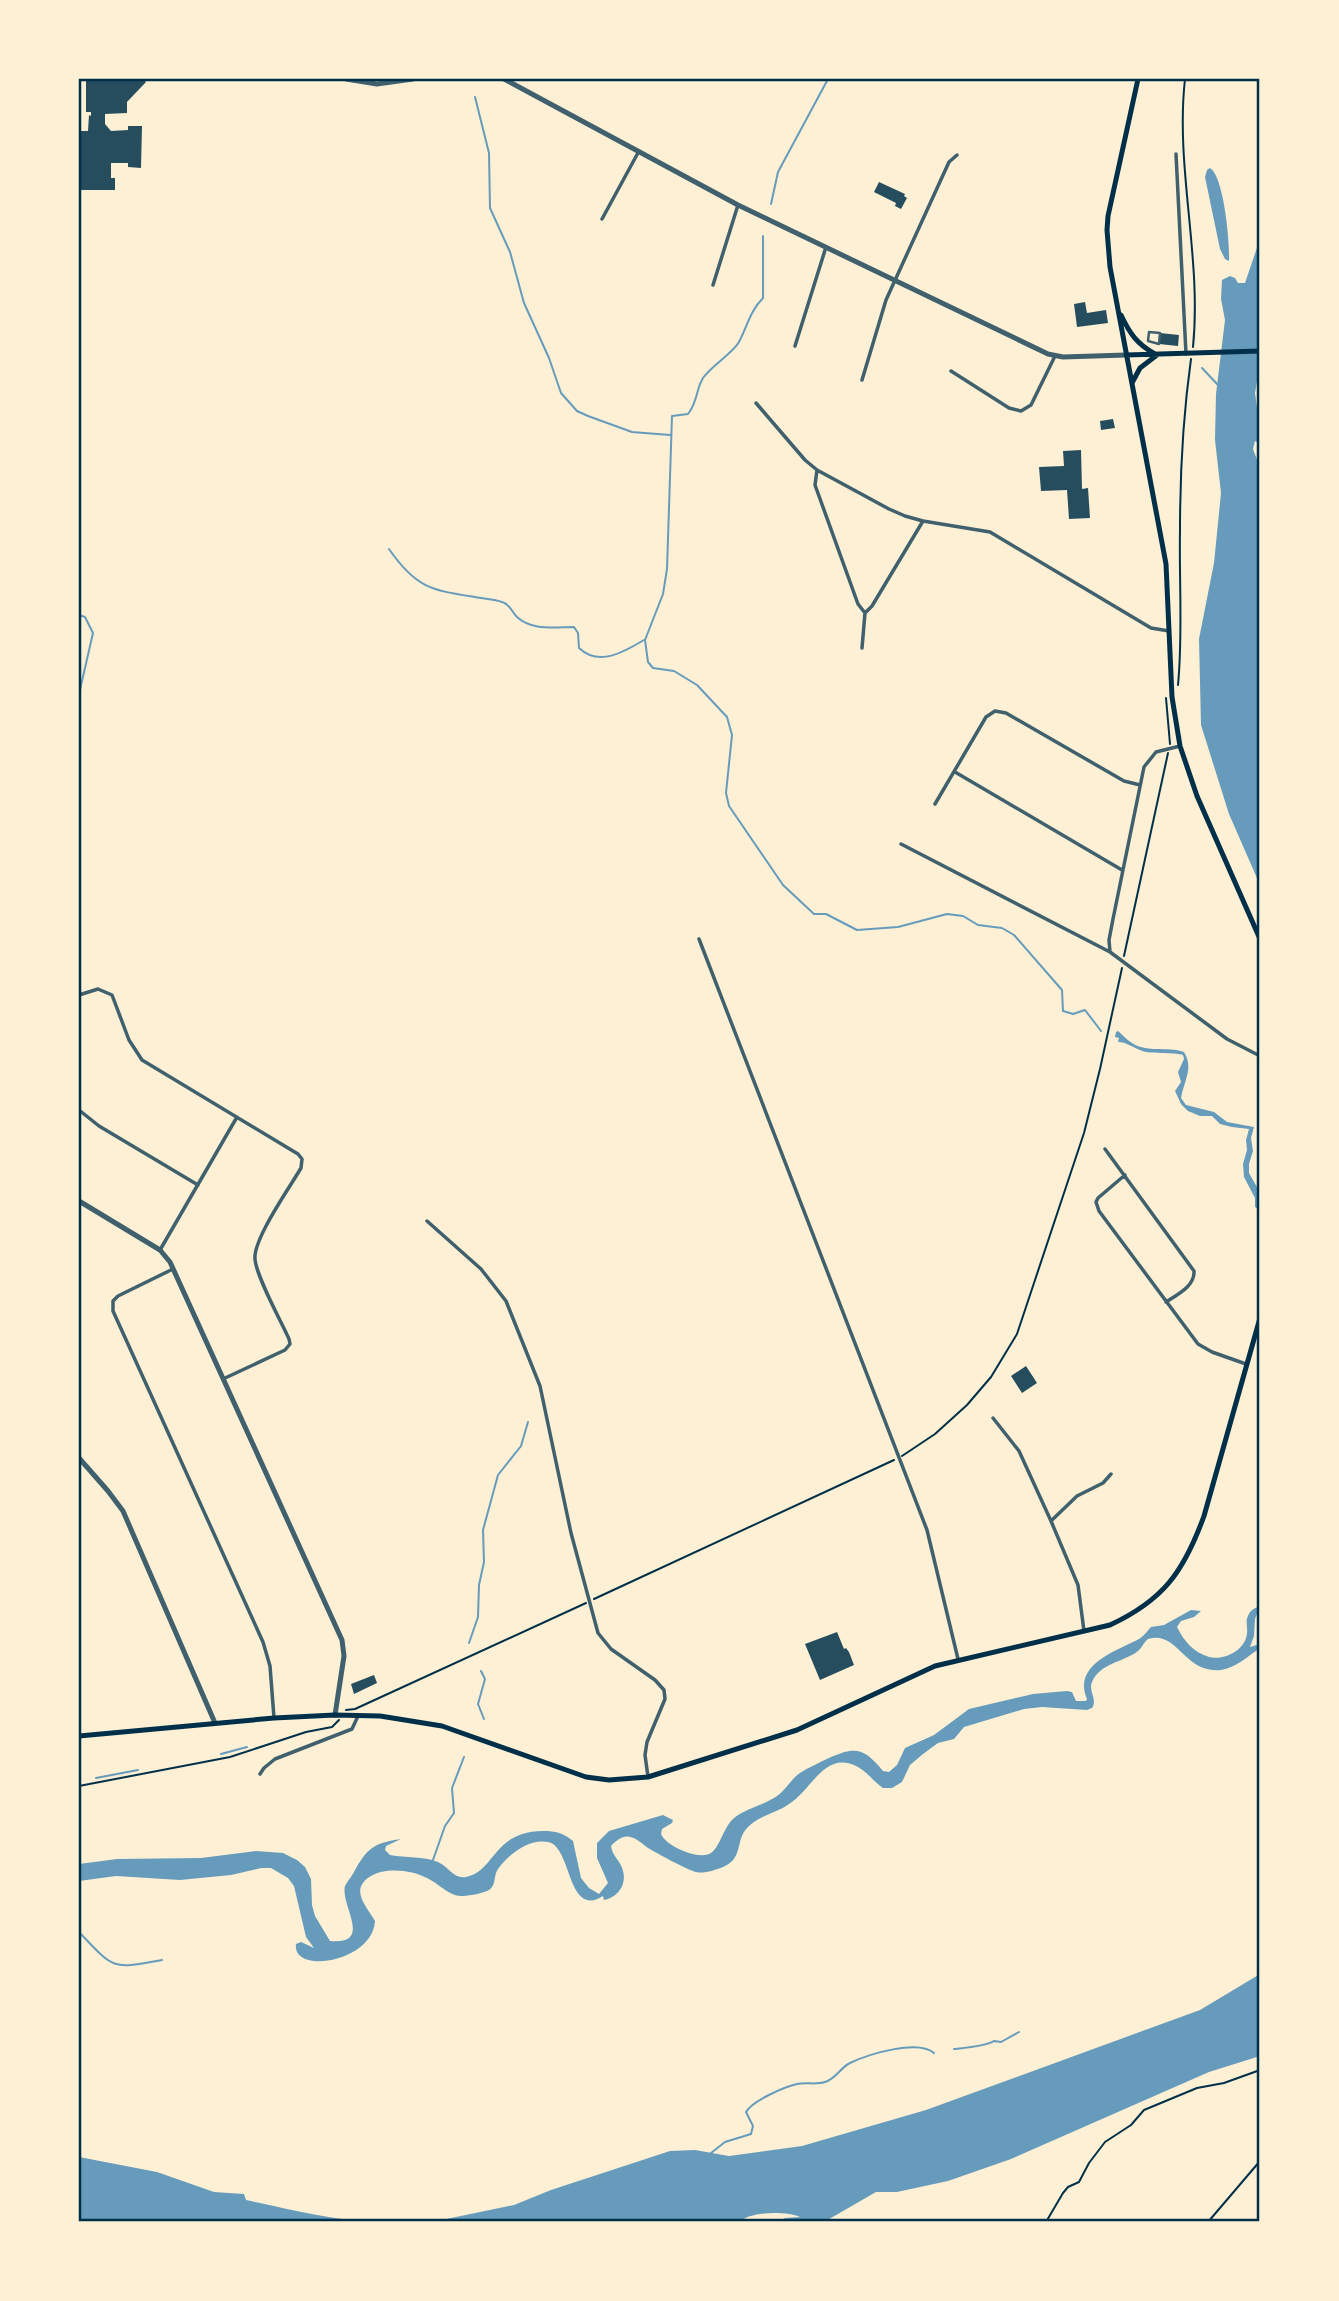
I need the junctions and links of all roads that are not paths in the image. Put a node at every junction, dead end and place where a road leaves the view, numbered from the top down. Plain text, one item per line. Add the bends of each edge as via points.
1 (346, 79) edge
2 (413, 79) edge
3 (505, 79) edge
4 (1138, 79) edge
5 (639, 152) junction
6 (1176, 154) dead end
7 (957, 155) dead end
8 (738, 205) junction
9 (603, 219) dead end
10 (825, 247) junction
11 (894, 280) junction
12 (713, 285) dead end
13 (1117, 306) junction
14 (795, 346) dead end
15 (1260, 351) edge
16 (1186, 354) junction
17 (1126, 355) junction
18 (1158, 355) junction
19 (1055, 356) junction
20 (951, 371) dead end
21 (862, 380) dead end
22 (1132, 383) junction
23 (756, 403) dead end
24 (817, 470) junction
25 (923, 521) junction
26 (865, 613) junction
27 (1169, 631) junction
28 (862, 648) dead end
29 (1180, 746) junction
30 (955, 772) junction
31 (1140, 785) junction
32 (935, 804) dead end
33 (901, 844) dead end
34 (1123, 871) junction
35 (699, 939) dead end
36 (1260, 939) edge
37 (1110, 952) junction
38 (79, 995) edge
39 (1260, 1056) edge
40 (79, 1110) edge
41 (237, 1117) junction
42 (1105, 1149) dead end
43 (1125, 1175) junction
44 (198, 1185) junction
45 (79, 1201) edge
46 (427, 1221) dead end
47 (160, 1250) junction
48 (173, 1269) junction
49 (1166, 1303) junction
50 (1260, 1318) edge
51 (1248, 1365) junction
52 (223, 1379) junction
53 (993, 1418) dead end
54 (79, 1458) edge
55 (1111, 1474) dead end
56 (1051, 1521) junction
57 (1084, 1633) junction
58 (958, 1659) junction
59 (358, 1716) junction
60 (274, 1718) junction
61 (337, 1718) junction
62 (215, 1723) junction
63 (79, 1736) edge
64 (260, 1774) dead end
65 (648, 1777) junction

1 - 2 street via 377,84
3 - 5 street
4 - 13 main road via 1107,230
5 - 8 street
5 - 9 street
6 - 16 street
7 - 11 street via 949,162
8 - 10 street
8 - 12 street
10 - 11 street
10 - 14 street
11 - 19 street
11 - 21 street
13 - 17 main road
13 - 18 main road via 1131,336
15 - 16 main road
16 - 18 main road
17 - 18 main road
17 - 19 street
17 - 22 main road
18 - 22 main road via 1140,368
19 - 20 street via 1031,405 1021,411
22 - 27 main road via 1167,573
23 - 24 street
24 - 25 street via 889,509
24 - 26 street via 815,485
25 - 26 street
25 - 27 street via 990,532 1151,628
26 - 28 street
27 - 29 main road
29 - 31 street via 1150,757
29 - 36 main road
30 - 31 street via 986,717 1001,711 1124,781
30 - 32 street
30 - 34 street
31 - 34 street
33 - 37 street
34 - 37 street
35 - 58 street via 927,1530
37 - 39 street via 1227,1039
38 - 41 street via 108,991 142,1060
40 - 44 street
41 - 44 street
41 - 52 street via 298,1154 303,1162 255,1253 289,1345
42 - 43 street
43 - 49 street via 1101,1194 1097,1207
43 - 49 street via 1194,1271 1190,1285
44 - 47 street
45 - 47 street
46 - 65 street via 481,1269 506,1301 540,1387 557,1475 598,1633 611,1649 664,1690 665,1699 647,1742
47 - 48 street
48 - 52 street
48 - 60 street via 118,1296 113,1311 263,1642
49 - 51 street via 1198,1344
50 - 51 main road
51 - 57 main road via 1204,1516 1185,1559 1156,1598 1137,1612
52 - 61 street via 342,1640
53 - 56 street via 1019,1451
54 - 62 street via 123,1511
55 - 56 street via 1077,1496
56 - 57 street via 1078,1585
57 - 58 main road
58 - 65 main road via 797,1730
59 - 61 main road
59 - 64 street via 352,1728 275,1759
59 - 65 main road via 404,1718 442,1727 586,1777
60 - 61 main road
60 - 62 main road
62 - 63 main road

